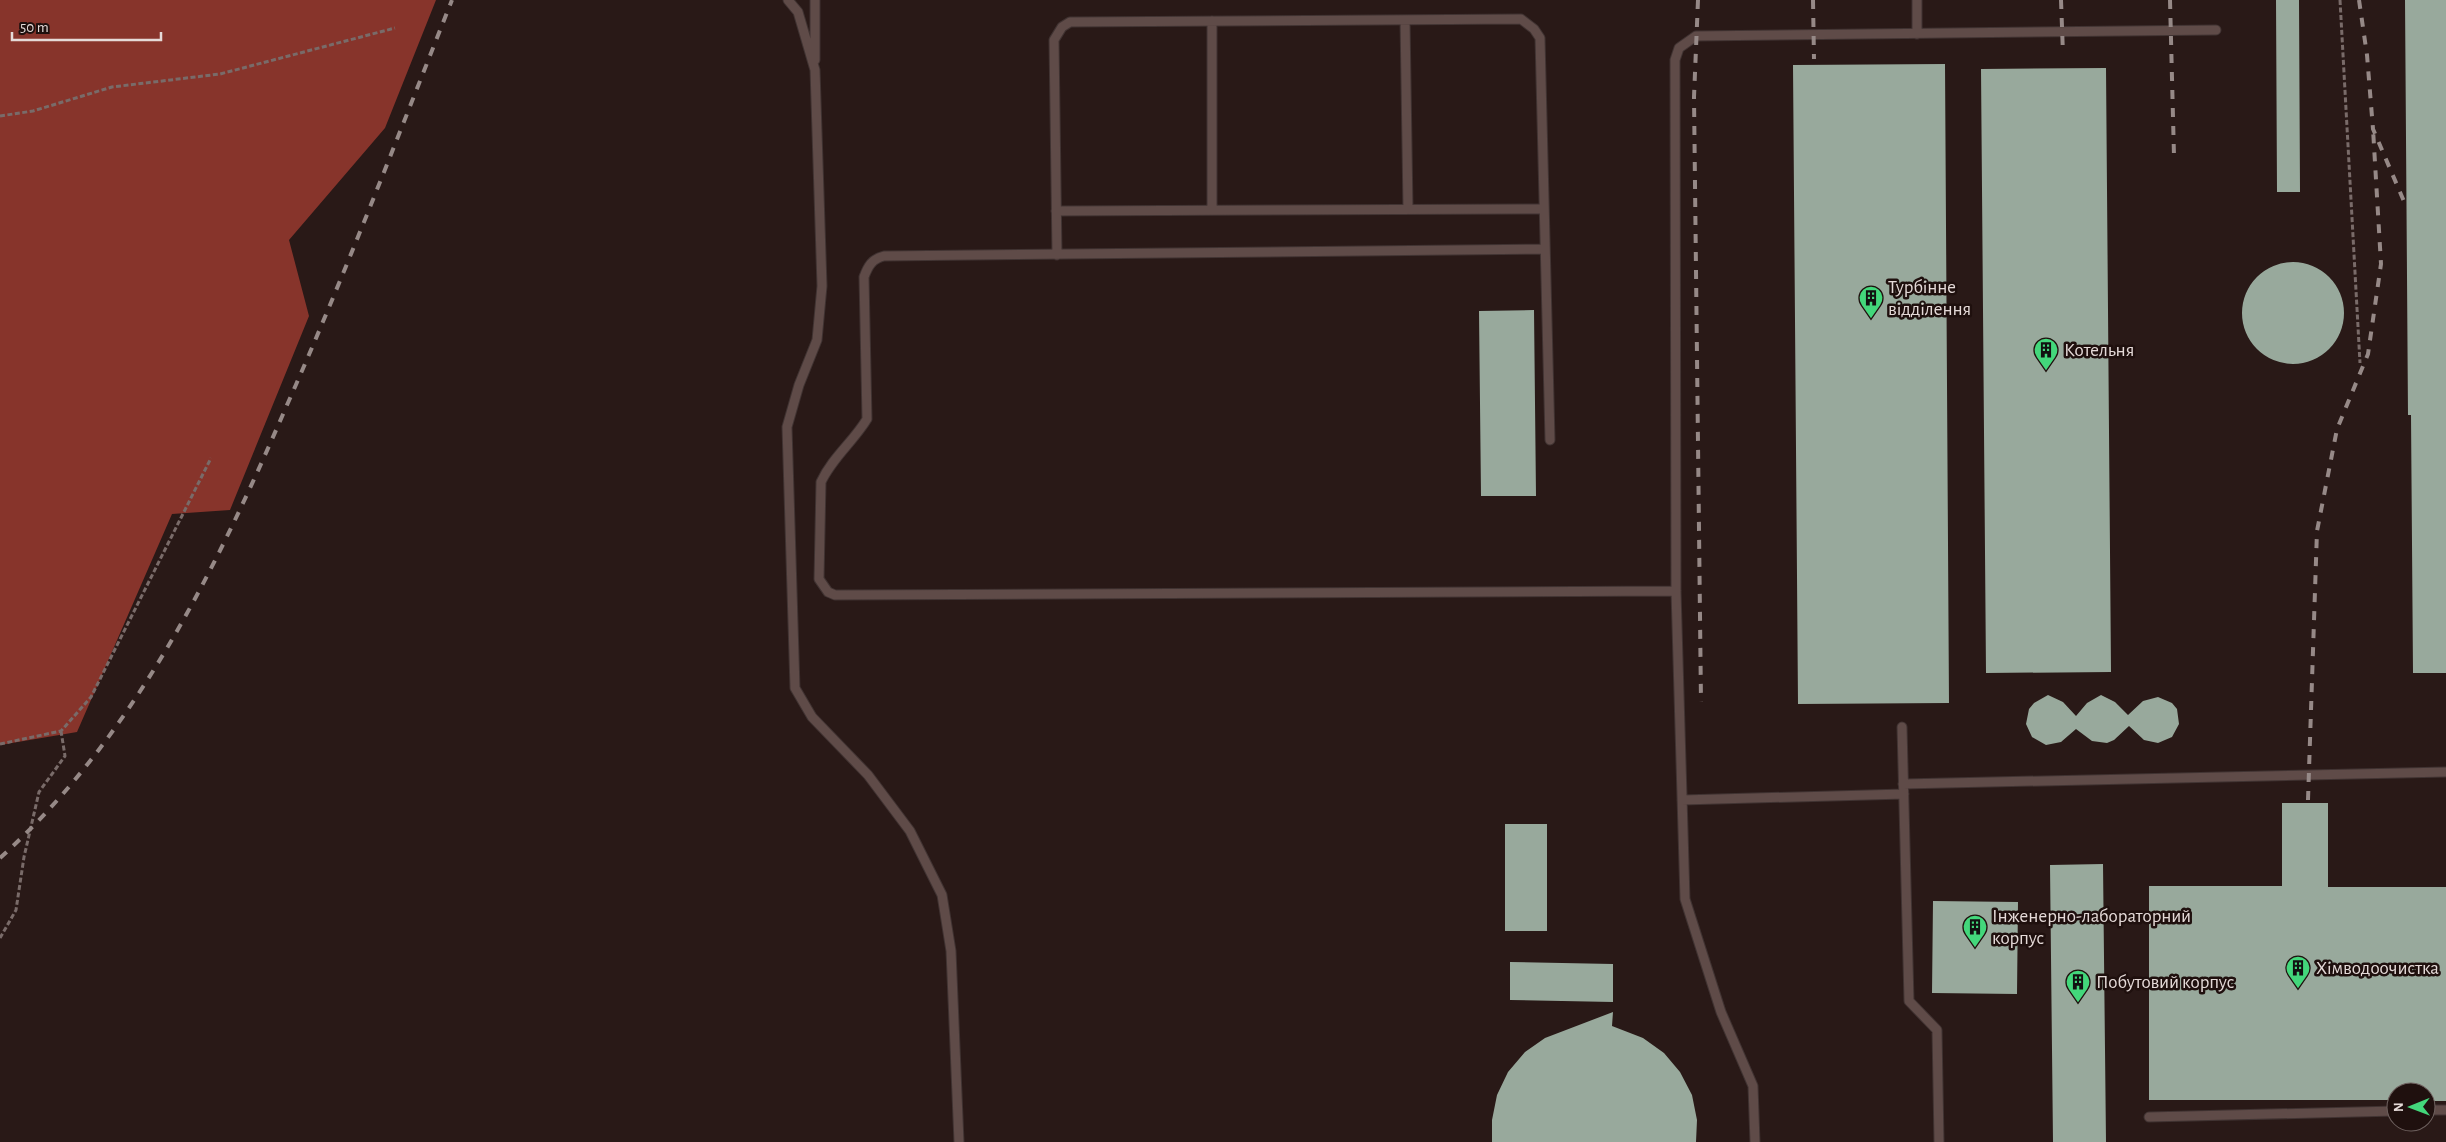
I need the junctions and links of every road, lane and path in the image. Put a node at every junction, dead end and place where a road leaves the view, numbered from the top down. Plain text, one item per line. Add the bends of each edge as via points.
1 (788, 0) edge
2 (815, 0) edge
3 (1917, 0) edge
4 (2340, 0) edge
5 (1405, 20) junction
6 (1212, 21) junction
7 (395, 28) dead end
8 (2216, 30) dead end
9 (1917, 34) junction
10 (815, 70) junction
11 (0, 116) edge
12 (1408, 209) junction
13 (1544, 209) junction
14 (1212, 210) junction
15 (1056, 211) junction
16 (1545, 249) junction
17 (1057, 255) junction
18 (2360, 363) dead end
19 (1550, 440) dead end
20 (211, 458) dead end
21 (1676, 591) junction
22 (1902, 727) dead end
23 (61, 731) junction
24 (0, 744) edge
25 (2446, 772) edge
26 (1903, 784) junction
27 (1904, 794) junction
28 (1682, 800) junction
29 (0, 938) edge
30 (2386, 1111) edge
31 (2149, 1117) dead end
32 (959, 1142) edge
33 (1755, 1142) edge
34 (1939, 1142) edge

1 - 10 lane via 798,12
2 - 10 lane
3 - 9 lane
4 - 18 path
5 - 6 lane
5 - 12 lane
5 - 13 lane via 1521,19 1534,29 1540,38
6 - 14 lane
6 - 15 lane via 1070,22 1062,27 1054,40
7 - 11 path via 220,74 112,87 33,112
8 - 9 lane
9 - 21 lane via 1696,36 1679,48 1676,60
10 - 32 lane via 822,286 816,340 787,427 795,688 812,717 868,775 910,831 942,895 952,951
12 - 13 lane
12 - 14 lane
13 - 16 lane
14 - 15 lane
15 - 17 lane
16 - 17 lane
16 - 19 lane
17 - 21 lane via 884,256 876,258 868,266 864,277 867,419 858,434 827,468 821,482 819,579 828,592 846,595
20 - 23 path via 91,697
21 - 28 lane
22 - 26 lane
23 - 24 path
23 - 29 path via 65,756 39,792 16,910
25 - 26 lane
26 - 27 lane
27 - 28 lane
27 - 34 lane via 1909,1001 1937,1030
28 - 33 lane via 1685,899 1721,1012 1753,1086
30 - 31 lane

